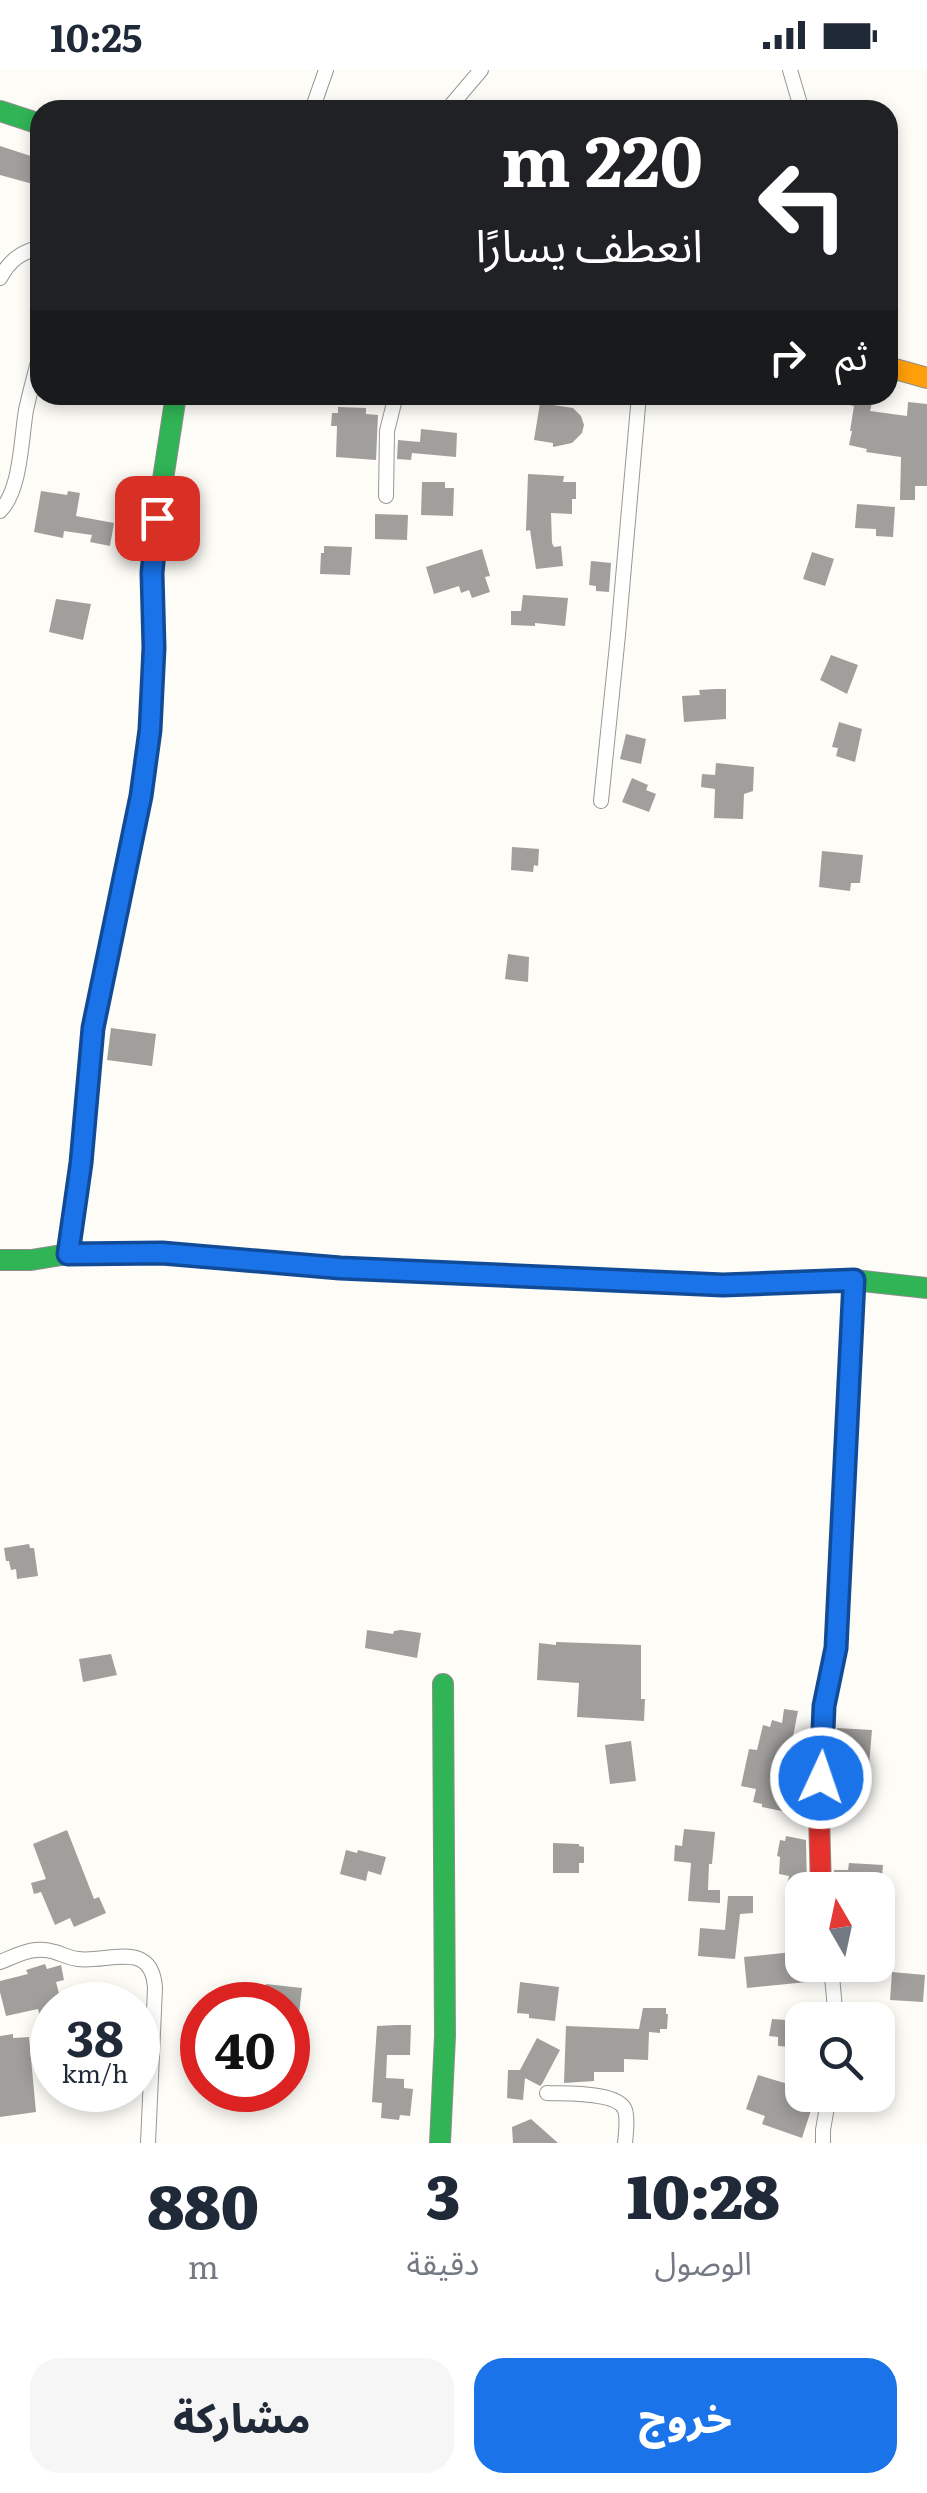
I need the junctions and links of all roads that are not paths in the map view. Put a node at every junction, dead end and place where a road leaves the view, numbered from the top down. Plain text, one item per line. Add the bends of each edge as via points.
1 (326, 70) edge
2 (481, 70) edge
3 (790, 70) edge
4 (316, 100) edge
5 (455, 100) edge
6 (799, 100) edge
7 (0, 111) edge
8 (30, 121) edge
9 (30, 250) edge
10 (0, 278) edge
11 (898, 370) edge
12 (927, 378) edge
13 (30, 397) edge
14 (174, 405) edge
15 (394, 405) edge
16 (638, 405) edge
17 (386, 496) dead end
18 (0, 511) edge
19 (601, 801) dead end
20 (68, 1254) junction
21 (0, 1260) edge
22 (854, 1280) junction
23 (927, 1288) edge
24 (443, 1684) dead end
25 (821, 1872) edge
26 (0, 1962) edge
27 (546, 2093) dead end
28 (826, 2112) edge
29 (148, 2143) edge
30 (440, 2143) edge
31 (626, 2143) edge
32 (823, 2143) edge

1 - 4 street
2 - 5 street
3 - 6 street
7 - 8 street
9 - 10 street
11 - 12 street
13 - 18 street via 14,488
14 - 20 street via 152,573 150,730 93,1028
15 - 17 street
16 - 19 street
20 - 21 street
20 - 22 street via 162,1253 723,1285
22 - 23 street
22 - 25 street via 836,1648 824,1706
24 - 30 street
26 - 29 street via 38,1949 80,1960 123,1956 152,1971
27 - 31 street via 621,2103
28 - 32 street

